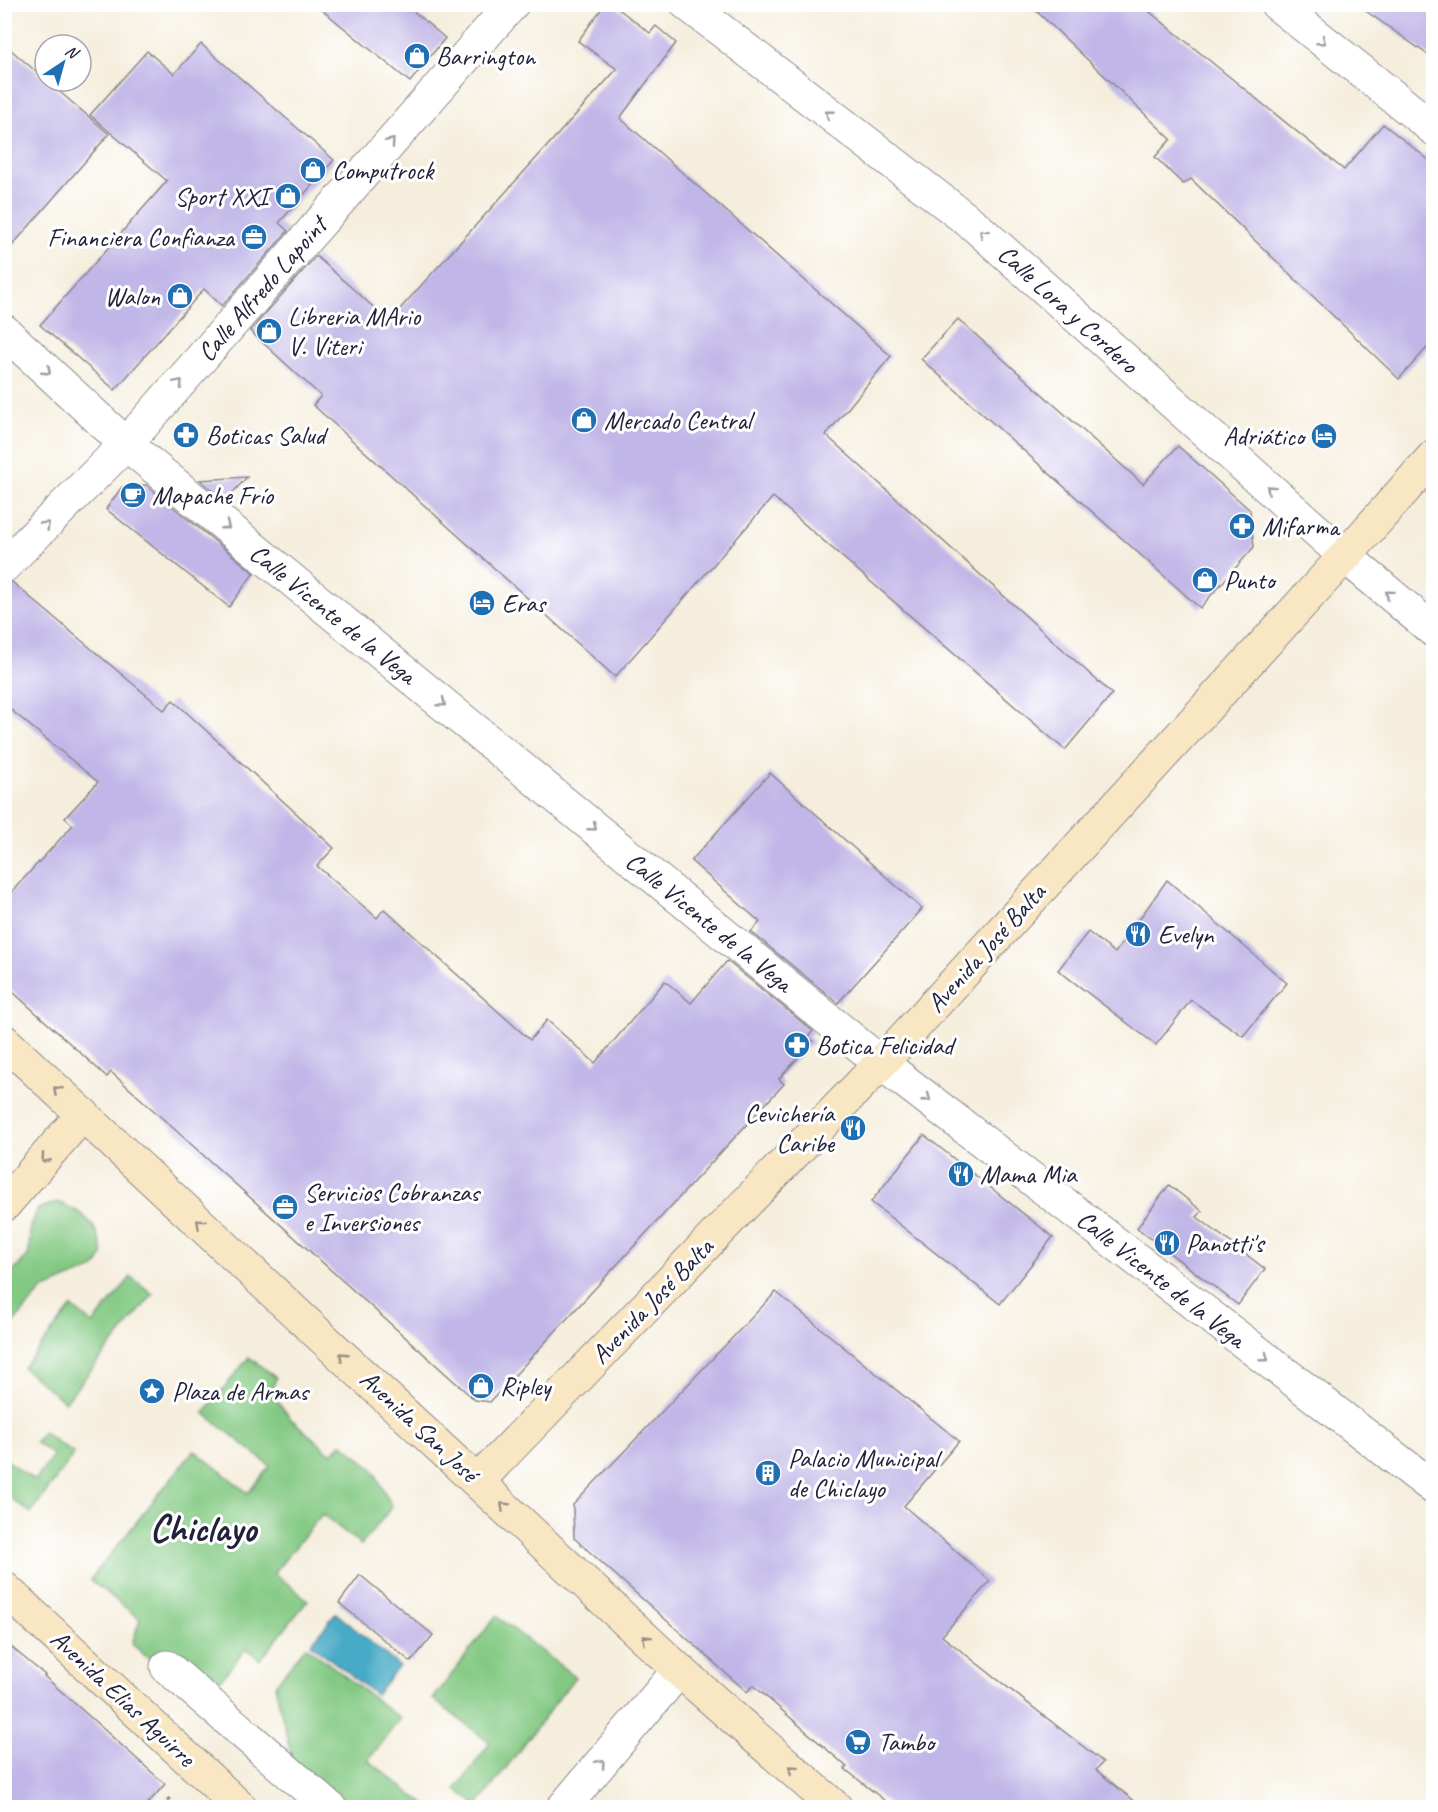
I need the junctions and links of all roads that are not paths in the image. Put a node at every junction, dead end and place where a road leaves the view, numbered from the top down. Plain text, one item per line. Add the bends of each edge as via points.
1 (512, 4) edge
2 (687, 4) edge
3 (1277, 4) edge
4 (1434, 129) edge
5 (4, 331) edge
6 (126, 444) junction
7 (1434, 456) edge
8 (1345, 556) junction
9 (4, 566) edge
10 (1434, 631) edge
11 (4, 1041) edge
12 (881, 1063) junction
13 (83, 1114) junction
14 (4, 1205) edge
15 (478, 1481) junction
16 (1434, 1488) edge
17 (4, 1588) edge
18 (167, 1667) dead end
19 (679, 1670) junction
20 (224, 1802) edge
21 (330, 1808) edge
22 (563, 1808) edge
23 (836, 1808) edge

6 -> 1 street, Calle Alfredo Lapoint
8 -> 2 street, Calle Lora y Cordero via 975,226
3 -> 4 street
5 -> 6 street, Calle Vicente de la Vega
9 -> 6 street, Calle Alfredo Lapoint
6 -> 12 street, Calle Vicente de la Vega
7 - 8 main road, Avenida José Balta
10 -> 8 street, Calle Lora y Cordero
8 - 12 main road, Avenida José Balta
13 -> 11 main road, Avenida San José
12 - 15 main road, Avenida José Balta
12 -> 16 street, Calle Vicente de la Vega
13 -> 14 main road
15 -> 13 main road, Avenida San José
19 -> 15 main road, Avenida San José
17 - 20 main road, Avenida Elias Aguirre
18 - 21 street
22 -> 19 street
23 -> 19 main road, Avenida San José

